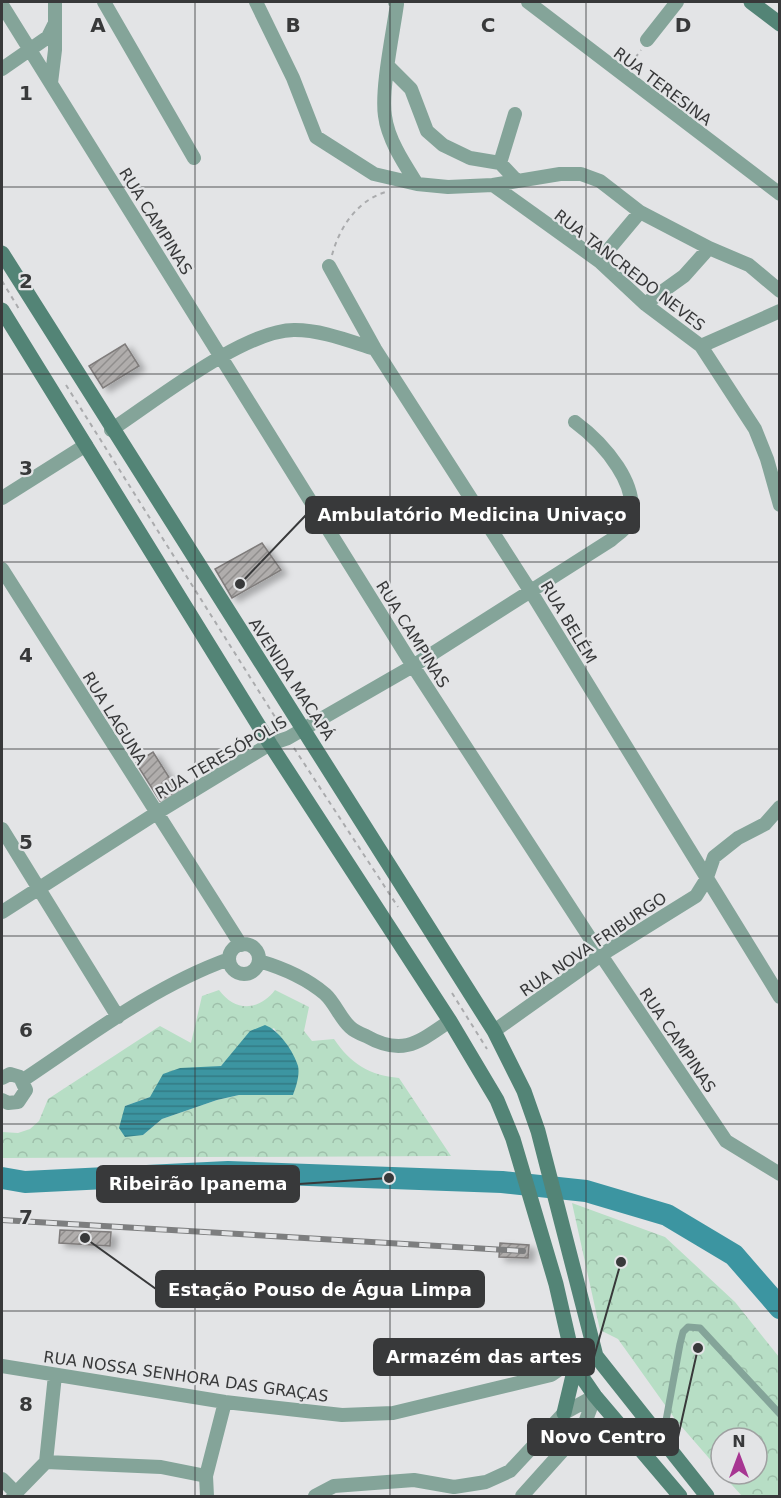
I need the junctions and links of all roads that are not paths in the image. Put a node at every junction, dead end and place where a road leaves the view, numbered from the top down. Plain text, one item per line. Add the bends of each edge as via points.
1 (55, 2) edge
2 (104, 2) edge
3 (256, 2) edge
4 (394, 2) edge
5 (528, 2) edge
6 (677, 2) edge
7 (751, 2) edge
8 (2, 5) edge
9 (57, 17) junction
10 (780, 24) edge
11 (647, 40) road end
12 (29, 49) junction
13 (388, 66) junction
14 (2, 69) edge
15 (51, 83) junction
16 (515, 114) dead end
17 (194, 158) dead end
18 (500, 163) junction
19 (517, 181) junction
20 (417, 184) junction
21 (493, 185) junction
22 (780, 194) edge
23 (640, 212) junction
24 (709, 248) junction
25 (2, 253) edge
26 (599, 261) junction
27 (329, 267) road end
28 (780, 291) edge
29 (645, 304) junction
30 (2, 310) edge
31 (780, 311) edge
32 (701, 345) junction
33 (375, 349) junction
34 (220, 357) junction
35 (575, 422) dead end
36 (111, 430) junction
37 (86, 445) junction
38 (774, 465) edge
39 (2, 498) edge
40 (779, 499) edge
41 (2, 569) edge
42 (531, 592) junction
43 (413, 666) junction
44 (303, 729) junction
45 (270, 744) junction
46 (780, 807) edge
47 (155, 814) junction
48 (2, 829) edge
49 (706, 880) junction
50 (39, 889) junction
51 (2, 912) edge
52 (241, 945) junction
53 (601, 955) junction
54 (229, 959) junction
55 (259, 960) junction
56 (780, 997) edge
57 (118, 1017) junction
58 (450, 1021) junction
59 (494, 1031) junction
60 (2, 1078) edge
61 (23, 1080) junction
62 (2, 1100) edge
63 (780, 1174) edge
64 (596, 1356) junction
65 (574, 1364) junction
66 (2, 1366) edge
67 (55, 1375) junction
68 (595, 1396) junction
69 (225, 1401) junction
70 (637, 1410) junction
71 (564, 1413) junction
72 (780, 1414) edge
73 (584, 1428) junction
74 (662, 1442) junction
75 (641, 1451) junction
76 (46, 1462) junction
77 (206, 1476) junction
78 (2, 1479) edge
79 (454, 1487) junction
80 (14, 1495) edge
81 (207, 1497) edge
82 (315, 1497) edge
83 (469, 1497) edge
84 (522, 1497) edge
85 (680, 1497) edge
86 (707, 1497) edge

1 - 9 street
2 - 17 street
3 - 20 street via 316,137 374,174
4 - 13 street via 397,4
5 - 22 street, RUA TERESINA
6 - 11 street
7 - 10 main road
8 - 12 street, RUA CAMPINAS
9 - 12 street via 48,37
9 - 15 street
12 - 14 street
12 - 15 street, RUA CAMPINAS
13 - 18 street via 411,89 427,130 443,146 470,158
13 - 20 street via 385,117 402,160
15 - 34 street, RUA CAMPINAS
16 - 18 street
18 - 19 street
19 - 21 street
19 - 23 street via 581,174 600,181
20 - 21 street
21 - 26 street, RUA TANCREDO NEVES
23 - 24 street
23 - 26 street
24 - 28 street via 749,265
24 - 29 street via 684,276
25 - 36 main road, AVENIDA MACAPÁ
26 - 29 street, RUA TANCREDO NEVES
27 - 33 street, RUA BELÉM
29 - 32 street, RUA TANCREDO NEVES
30 - 37 main road
31 - 32 street
32 - 38 street, RUA TANCREDO NEVES
33 - 34 street via 319,332 292,330 265,336
33 - 42 street, RUA BELÉM
34 - 36 street
34 - 43 street, RUA CAMPINAS
35 - 42 street, RUA TERESÓPOLIS via 596,437 622,470 632,508 627,525 611,540
36 - 44 main road, AVENIDA MACAPÁ
37 - 39 street
37 - 45 main road
38 - 40 street, RUA TANCREDO NEVES
41 - 47 street, RUA LAGUNA
42 - 43 street, RUA TERESÓPOLIS
42 - 49 street, RUA BELÉM
43 - 44 street, RUA TERESÓPOLIS
43 - 53 street, RUA CAMPINAS
44 - 45 street, RUA TERESÓPOLIS
44 - 59 main road, AVENIDA MACAPÁ
45 - 47 street, RUA TERESÓPOLIS
45 - 58 main road
46 - 49 street, RUA NOVA FRIBURGO via 765,824 714,857
47 - 50 street, RUA TERESÓPOLIS
47 - 52 street, RUA LAGUNA
48 - 50 street
49 - 53 street, RUA NOVA FRIBURGO via 696,896
49 - 56 street, RUA BELÉM
50 - 51 street, RUA TERESÓPOLIS
50 - 57 street
52 - 54 street via 232,950
52 - 55 street via 254,948
53 - 59 street, RUA NOVA FRIBURGO
53 - 63 street, RUA CAMPINAS via 726,1141
54 - 55 street via 236,972 246,974 255,970
54 - 57 street via 191,973
55 - 58 street via 307,981 327,995 350,1027 380,1044 401,1048
57 - 61 street
58 - 65 main road via 497,1100 513,1139 556,1284
59 - 64 main road, AVENIDA MACAPÁ via 524,1091 538,1131
60 - 61 street via 15,1075
61 - 62 street via 26,1090 22,1099 13,1104
64 - 68 main road
64 - 70 main road
65 - 68 main road
65 - 69 street, RUA NOSSA SENHORA DAS GRAÇAS via 550,1375 393,1413 342,1415
65 - 71 main road
66 - 67 street, RUA NOSSA SENHORA DAS GRAÇAS
67 - 69 street, RUA NOSSA SENHORA DAS GRAÇAS
67 - 76 street
68 - 70 main road
68 - 71 street
68 - 73 street
68 - 75 main road
69 - 77 street
70 - 74 main road
71 - 79 street via 510,1471 486,1482
72 - 74 lane via 700,1328 688,1327 680,1344
73 - 75 main road
73 - 84 street
74 - 86 main road
75 - 85 main road
76 - 77 street via 161,1467
76 - 80 street
77 - 81 street
78 - 80 street
79 - 82 street via 414,1480 334,1486
79 - 83 street

